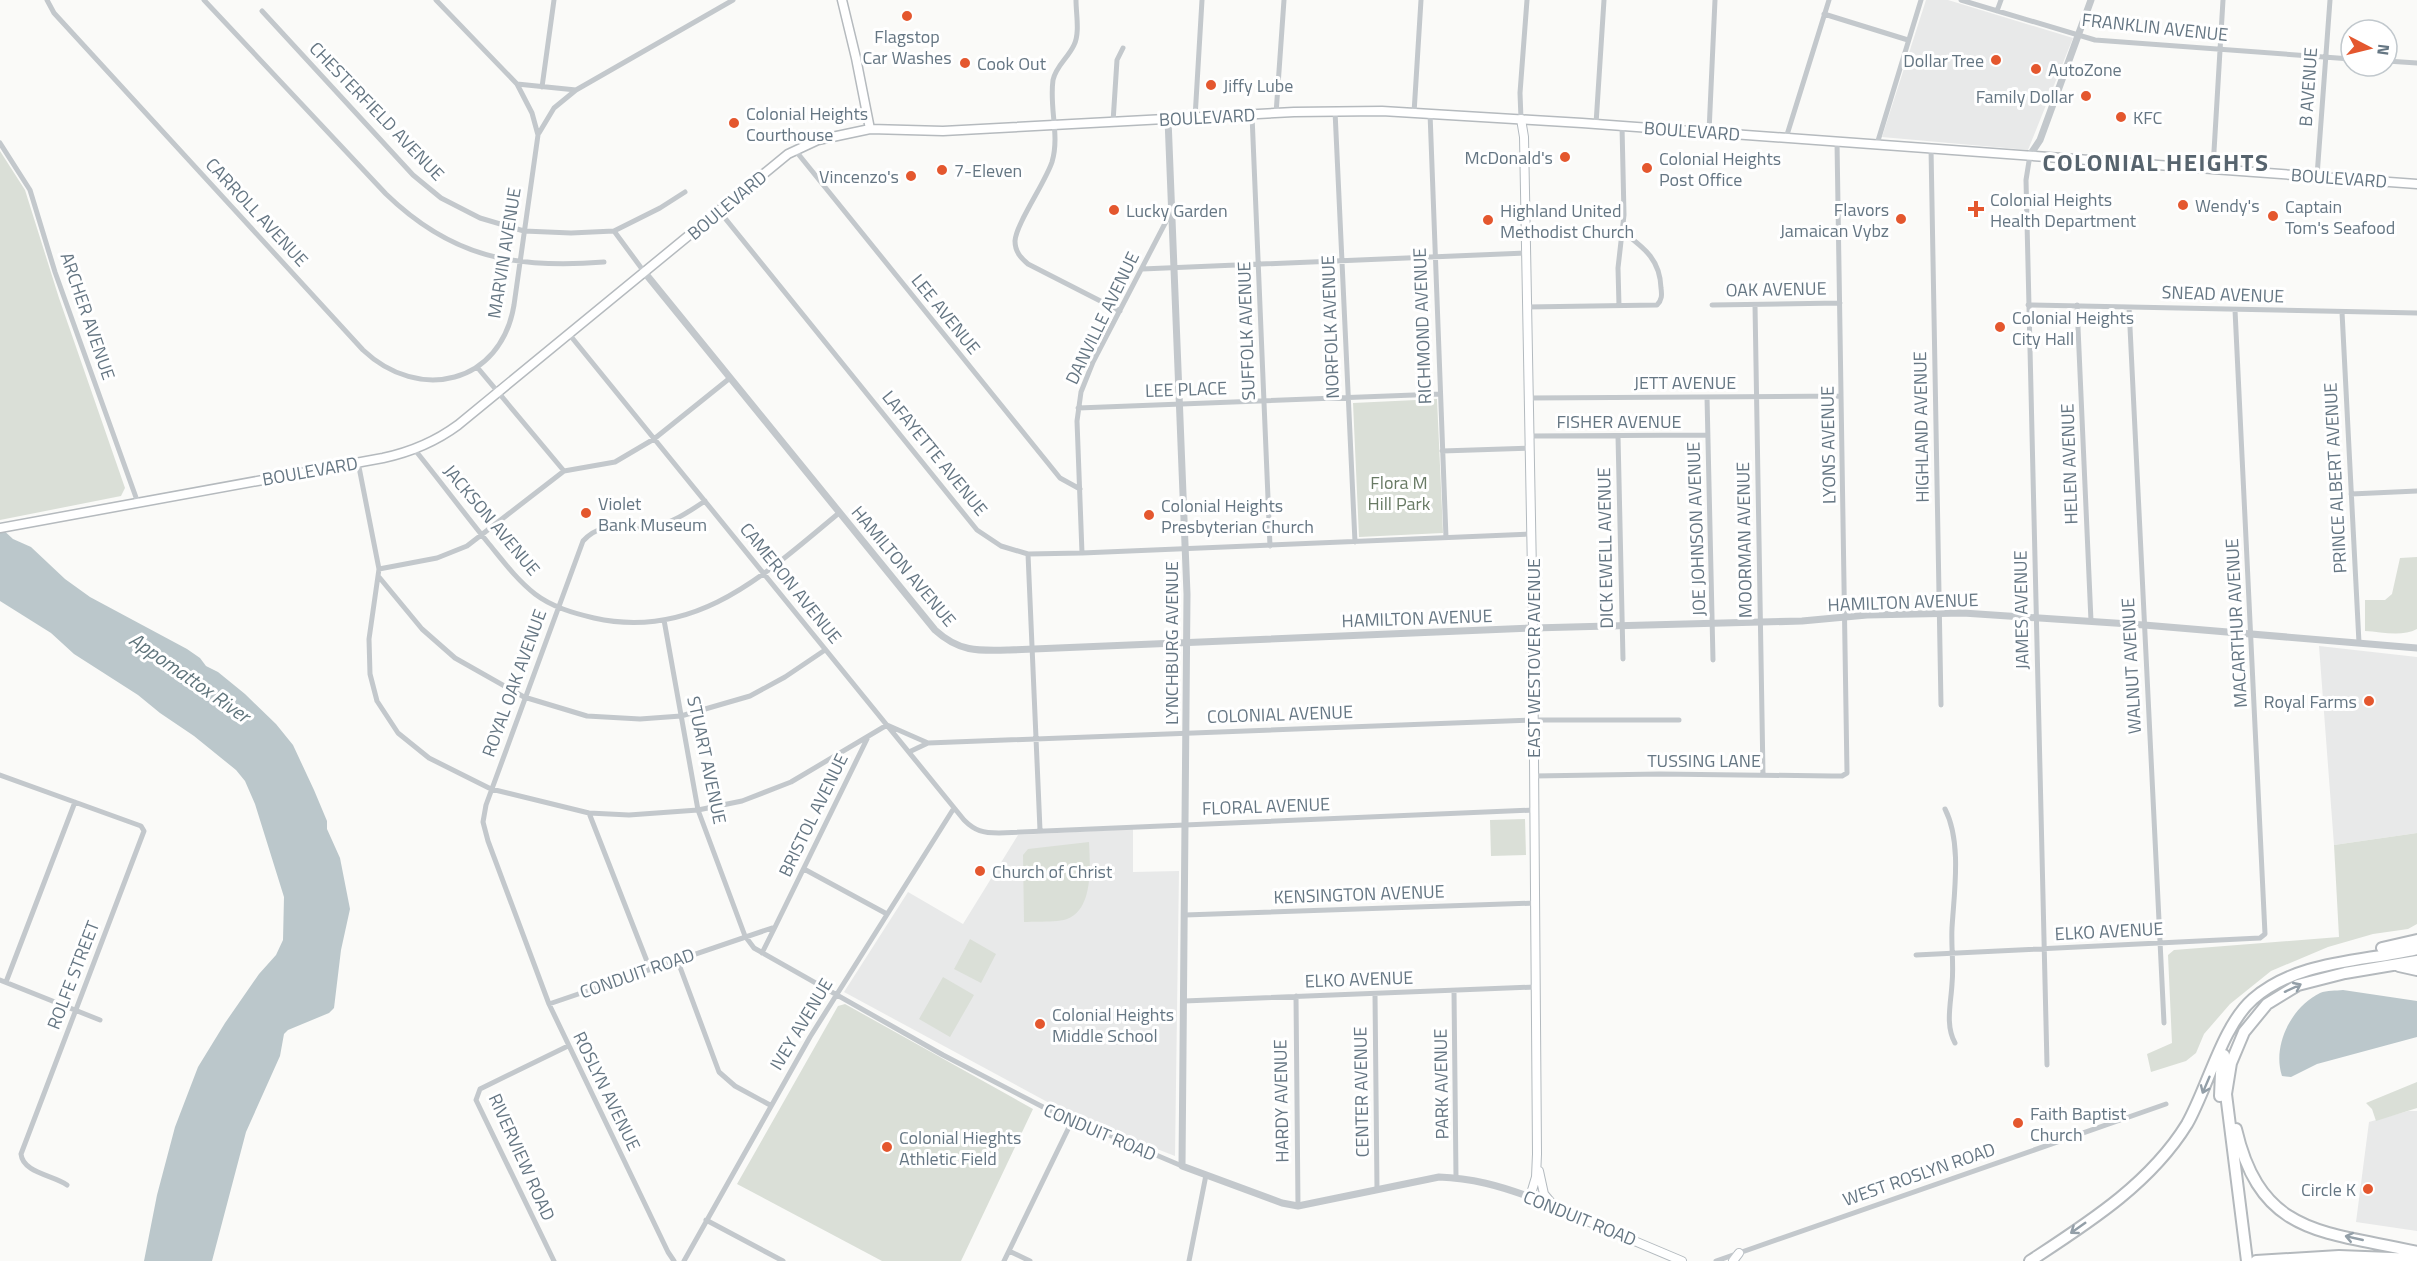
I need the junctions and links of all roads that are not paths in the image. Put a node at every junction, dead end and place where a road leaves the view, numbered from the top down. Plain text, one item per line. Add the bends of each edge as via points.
1 (47, 0) edge
2 (204, 0) edge
3 (436, 0) edge
4 (554, 0) edge
5 (733, 0) edge
6 (842, 0) edge
7 (1076, 0) edge
8 (1202, 0) edge
9 (1284, 0) edge
10 (1421, 0) edge
11 (1527, 0) edge
12 (1604, 0) edge
13 (1715, 0) edge
14 (1828, 0) edge
15 (1921, 0) edge
16 (1961, 0) edge
17 (2001, 0) edge
18 (2091, 0) edge
19 (2223, 0) edge
20 (2330, 0) edge
21 (262, 11) dead end
22 (1997, 11) junction
23 (1824, 15) junction
24 (2078, 36) junction
25 (1908, 40) junction
26 (1123, 48) dead end
27 (2220, 49) junction
28 (2325, 57) junction
29 (2339, 58) edge
30 (2399, 62) edge
31 (2417, 63) edge
32 (517, 84) junction
33 (542, 87) junction
34 (576, 90) junction
35 (1335, 111) junction
36 (1414, 112) junction
37 (1430, 113) junction
38 (1276, 114) junction
39 (1252, 115) junction
40 (1195, 118) junction
41 (1168, 119) junction
42 (1521, 119) junction
43 (1113, 122) junction
44 (1596, 124) junction
45 (1055, 125) junction
46 (1622, 126) junction
47 (870, 129) junction
48 (1709, 132) junction
49 (538, 135) junction
50 (1786, 138) junction
51 (1837, 142) junction
52 (0, 143) edge
53 (1878, 144) junction
54 (1931, 148) junction
55 (795, 150) junction
56 (2030, 155) junction
57 (2213, 168) junction
58 (2317, 176) junction
59 (2417, 184) edge
60 (685, 192) dead end
61 (1173, 209) junction
62 (720, 212) junction
63 (524, 231) junction
64 (614, 231) junction
65 (1623, 232) junction
66 (1526, 253) junction
67 (1434, 256) junction
68 (1342, 260) junction
69 (520, 262) junction
70 (604, 262) dead end
71 (1258, 264) junction
72 (1175, 268) junction
73 (1142, 269) junction
74 (645, 273) junction
75 (1840, 303) junction
76 (1712, 305) dead end
77 (1755, 305) junction
78 (2028, 305) junction
79 (2077, 305) junction
80 (1527, 306) junction
81 (1619, 306) junction
82 (2128, 307) junction
83 (2235, 310) junction
84 (1120, 311) junction
85 (2343, 312) junction
86 (2417, 313) edge
87 (569, 334) junction
88 (477, 367) junction
89 (730, 378) junction
90 (498, 393) junction
91 (1440, 394) junction
92 (1756, 396) junction
93 (1841, 396) junction
94 (1707, 397) junction
95 (1348, 398) junction
96 (1529, 398) junction
97 (1264, 401) junction
98 (1180, 404) junction
99 (1078, 408) junction
100 (1708, 435) junction
101 (1530, 436) junction
102 (1618, 436) junction
103 (654, 439) junction
104 (1530, 448) junction
105 (415, 450) junction
106 (1442, 450) junction
107 (358, 462) junction
108 (564, 471) junction
109 (1080, 489) junction
110 (2417, 491) edge
111 (2351, 494) junction
112 (705, 501) junction
113 (138, 503) junction
114 (839, 513) junction
115 (0, 528) edge
116 (1532, 534) junction
117 (483, 536) junction
118 (1446, 538) junction
119 (1355, 542) junction
120 (1270, 546) junction
121 (1186, 549) junction
122 (1082, 553) junction
123 (1028, 554) junction
124 (379, 569) junction
125 (764, 574) junction
126 (379, 577) junction
127 (557, 607) junction
128 (1940, 614) junction
129 (1846, 617) junction
130 (2036, 617) junction
131 (664, 620) junction
132 (2091, 621) junction
133 (1760, 622) junction
134 (1714, 624) junction
135 (1622, 625) junction
136 (2144, 625) junction
137 (1533, 628) junction
138 (2252, 634) junction
139 (1187, 643) junction
140 (2359, 644) junction
141 (2417, 648) edge
142 (1032, 649) junction
143 (825, 650) junction
144 (1623, 659) dead end
145 (1713, 660) dead end
146 (524, 697) junction
147 (1941, 705) dead end
148 (681, 716) junction
149 (1533, 720) junction
150 (1679, 720) dead end
151 (887, 725) junction
152 (1187, 732) junction
153 (868, 738) junction
154 (1035, 740) junction
155 (928, 744) junction
156 (1848, 747) joint
157 (909, 752) junction
158 (0, 775) edge
159 (1763, 775) junction
160 (1534, 776) junction
161 (491, 789) junction
162 (75, 802) junction
163 (954, 808) junction
164 (1945, 809) dead end
165 (698, 810) junction
166 (1534, 810) junction
167 (589, 813) junction
168 (1186, 824) junction
169 (484, 828) joint
170 (1040, 830) junction
171 (999, 833) joint
172 (804, 868) junction
173 (1535, 903) junction
174 (887, 914) junction
175 (1185, 915) junction
176 (775, 927) junction
177 (2265, 934) joint
178 (745, 936) junction
179 (2417, 940) edge
180 (2160, 944) junction
181 (2417, 949) edge
182 (2045, 950) junction
183 (762, 953) junction
184 (1952, 954) junction
185 (1916, 955) dead end
186 (2370, 957) junction
187 (677, 959) junction
188 (2417, 961) edge
189 (2396, 965) junction
190 (650, 969) junction
191 (2417, 970) edge
192 (3, 981) edge
193 (2272, 986) junction
194 (1535, 987) junction
195 (1454, 991) junction
196 (1375, 994) junction
197 (836, 995) junction
198 (1296, 996) junction
199 (1184, 1001) junction
200 (549, 1004) junction
201 (76, 1010) junction
202 (100, 1020) dead end
203 (2164, 1023) dead end
204 (1955, 1042) dead end
205 (568, 1046) junction
206 (2231, 1063) junction
207 (2047, 1065) dead end
208 (2166, 1104) dead end
209 (770, 1105) junction
210 (1072, 1121) junction
211 (1537, 1154) junction
212 (1182, 1166) junction
213 (1206, 1175) junction
214 (1456, 1177) junction
215 (67, 1185) dead end
216 (1377, 1190) junction
217 (1530, 1197) junction
218 (1298, 1206) junction
219 (1558, 1209) junction
220 (706, 1220) junction
221 (1009, 1251) junction
222 (1739, 1253) junction
223 (2414, 1255) edge
224 (2260, 1260) edge
225 (554, 1261) edge
226 (675, 1261) edge
227 (684, 1261) edge
228 (783, 1261) edge
229 (1004, 1261) edge
230 (1030, 1261) edge
231 (1189, 1261) edge
232 (1682, 1261) edge
233 (1716, 1261) edge
234 (1733, 1261) edge
235 (2030, 1261) edge
236 (2241, 1261) edge
237 (2247, 1261) edge
238 (2256, 1261) edge

1 - 88 street, CARROLL AVENUE via 62,21 371,357 399,375 422,380 452,377
2 - 69 street via 418,222 472,251
3 - 32 street, MARVIN AVENUE
4 - 33 street
5 - 34 street, MARVIN AVENUE
6 - 47 main road
7 - 45 street via 1076,42 1053,81
8 - 40 street
9 - 38 street
10 - 36 street
11 - 42 street
12 - 44 street
13 - 48 street
14 - 23 street
15 - 25 street
16 - 22 street, FRANKLIN AVENUE
17 - 22 street
18 - 24 street
19 - 27 street
20 - 28 street, B AVENUE
21 - 63 street, CHESTERFIELD AVENUE via 413,175 441,198 480,218
22 - 24 street, FRANKLIN AVENUE
23 - 25 street
23 - 50 street
24 - 27 street, FRANKLIN AVENUE
24 - 56 street via 2040,140
25 - 53 street
26 - 43 street via 1117,60
27 - 28 street, FRANKLIN AVENUE
27 - 57 street
28 - 29 street, FRANKLIN AVENUE
28 - 58 street, B AVENUE
30 - 31 street
32 - 33 street
32 - 49 street, MARVIN AVENUE
33 - 34 street
34 - 49 street, MARVIN AVENUE via 554,108
35 - 36 main road, BOULEVARD
35 - 38 main road, BOULEVARD
35 - 68 street, NORFOLK AVENUE
36 - 37 main road, BOULEVARD
37 - 42 main road, BOULEVARD
37 - 67 street, RICHMOND AVENUE
38 - 39 main road, BOULEVARD
39 - 40 main road, BOULEVARD
39 - 71 street, SUFFOLK AVENUE
40 - 41 main road, BOULEVARD
41 - 43 main road, BOULEVARD
41 - 61 street, LYNCHBURG AVENUE
42 - 44 main road, BOULEVARD
42 - 66 main road, EAST WESTOVER AVENUE
43 - 45 main road, BOULEVARD
44 - 46 main road, BOULEVARD
45 - 47 main road, BOULEVARD via 943,131
45 - 84 street via 1053,156 1017,235 1018,254 1032,266
46 - 48 main road, BOULEVARD
46 - 65 street
47 - 55 main road, BOULEVARD via 834,135
48 - 50 main road, BOULEVARD
49 - 63 street, MARVIN AVENUE
50 - 51 main road, BOULEVARD
51 - 53 main road, BOULEVARD
51 - 75 street, LYONS AVENUE
52 - 113 street, ARCHER AVENUE via 30,190 55,272
53 - 54 main road, BOULEVARD
54 - 56 main road, BOULEVARD
54 - 128 street, HIGHLAND AVENUE
55 - 62 main road, BOULEVARD
55 - 109 street, LEE AVENUE via 1060,478
56 - 57 main road, BOULEVARD
56 - 78 street, JAMES AVENUE via 2026,173
57 - 58 main road, BOULEVARD
58 - 59 main road, BOULEVARD
60 - 64 street, CHESTERFIELD AVENUE
61 - 72 street, LYNCHBURG AVENUE
61 - 73 street, DANVILLE AVENUE
62 - 74 main road, BOULEVARD
62 - 123 street, LAFAYETTE AVENUE via 977,530 1001,546
63 - 64 street, CHESTERFIELD AVENUE
63 - 69 street, MARVIN AVENUE
64 - 74 street, HAMILTON AVENUE
65 - 81 street via 1618,268
65 - 81 street via 1656,263 1662,298 1653,306
66 - 67 street
66 - 80 main road, EAST WESTOVER AVENUE
67 - 68 street
67 - 91 street, RICHMOND AVENUE
68 - 71 street
68 - 95 street, NORFOLK AVENUE
69 - 70 street
69 - 88 street, MARVIN AVENUE via 508,327 494,350
71 - 72 street
71 - 97 street, SUFFOLK AVENUE
72 - 73 street
72 - 98 street, LYNCHBURG AVENUE
73 - 84 street, DANVILLE AVENUE
74 - 87 main road, BOULEVARD
74 - 89 street, HAMILTON AVENUE
75 - 77 street, OAK AVENUE
75 - 93 street, LYONS AVENUE
76 - 77 street, OAK AVENUE
77 - 92 street, MOORMAN AVENUE
78 - 79 street, SNEAD AVENUE
78 - 130 street, JAMES AVENUE
79 - 82 street, SNEAD AVENUE
79 - 132 street, HELEN AVENUE
80 - 81 street
80 - 96 main road, EAST WESTOVER AVENUE
82 - 83 street, SNEAD AVENUE
82 - 136 street, WALNUT AVENUE
83 - 85 street, SNEAD AVENUE
83 - 138 street, MACARTHUR AVENUE
84 - 99 street, DANVILLE AVENUE via 1085,380
85 - 86 street, SNEAD AVENUE
85 - 111 street, PRINCE ALBERT AVENUE
87 - 90 main road, BOULEVARD
87 - 103 street, CAMERON AVENUE
88 - 90 street
89 - 103 street
89 - 114 street, HAMILTON AVENUE
90 - 105 main road, BOULEVARD via 446,435
90 - 108 street
91 - 95 street, LEE PLACE
91 - 106 street, RICHMOND AVENUE
92 - 93 street, JETT AVENUE
92 - 94 street, JETT AVENUE
92 - 133 street, MOORMAN AVENUE
93 - 129 street, LYONS AVENUE
94 - 96 street, JETT AVENUE
94 - 100 street, JOE JOHNSON AVENUE
95 - 97 street, LEE PLACE
95 - 119 street, NORFOLK AVENUE
96 - 101 main road, EAST WESTOVER AVENUE
97 - 98 street, LEE PLACE
97 - 120 street, SUFFOLK AVENUE
98 - 99 street, LEE PLACE
98 - 121 street, LYNCHBURG AVENUE
99 - 109 street, DANVILLE AVENUE
100 - 102 street, FISHER AVENUE
100 - 134 street, JOE JOHNSON AVENUE
101 - 102 street, FISHER AVENUE
101 - 104 main road, EAST WESTOVER AVENUE
102 - 135 street, DICK EWELL AVENUE
103 - 108 street via 615,462
103 - 112 street, CAMERON AVENUE
104 - 106 street
104 - 116 main road, EAST WESTOVER AVENUE
105 - 107 main road, BOULEVARD
105 - 117 street, JACKSON AVENUE
106 - 118 street, RICHMOND AVENUE
107 - 113 main road, BOULEVARD
107 - 124 street
108 - 117 street
109 - 122 street, DANVILLE AVENUE
110 - 111 street
111 - 140 street, PRINCE ALBERT AVENUE
112 - 125 street, CAMERON AVENUE
112 - 127 street, ROYAL OAK AVENUE via 664,524 634,529 602,528 590,534 579,547
113 - 115 main road, BOULEVARD
114 - 125 street, JACKSON AVENUE
114 - 142 street, HAMILTON AVENUE via 943,638 974,650
116 - 118 street, LAFAYETTE AVENUE
116 - 137 main road, EAST WESTOVER AVENUE
117 - 124 street via 447,555
117 - 127 street, JACKSON AVENUE via 525,585
118 - 119 street, LAFAYETTE AVENUE
119 - 120 street, LAFAYETTE AVENUE
120 - 121 street, LAFAYETTE AVENUE
121 - 122 street, LAFAYETTE AVENUE
121 - 139 street, LYNCHBURG AVENUE
122 - 123 street, LAFAYETTE AVENUE
123 - 142 street
124 - 126 street
125 - 131 street, JACKSON AVENUE via 727,599
125 - 143 street, CAMERON AVENUE
126 - 146 street via 422,629 455,658
126 - 161 street via 369,639 370,674 377,701 398,733 429,758
127 - 131 street, JACKSON AVENUE via 625,623
127 - 146 street, ROYAL OAK AVENUE
128 - 129 street, HAMILTON AVENUE
128 - 130 street, HAMILTON AVENUE
128 - 147 street, HIGHLAND AVENUE
129 - 133 street, HAMILTON AVENUE
129 - 156 street, LYONS AVENUE
130 - 132 street, HAMILTON AVENUE
130 - 182 street, JAMES AVENUE
131 - 148 street, STUART AVENUE
132 - 136 street, HAMILTON AVENUE
133 - 134 street, HAMILTON AVENUE
133 - 159 street, MOORMAN AVENUE
134 - 135 street, HAMILTON AVENUE
134 - 145 street, JOE JOHNSON AVENUE
135 - 137 street, HAMILTON AVENUE
135 - 144 street, DICK EWELL AVENUE
136 - 138 street, HAMILTON AVENUE
136 - 180 street, WALNUT AVENUE
137 - 139 street, HAMILTON AVENUE
137 - 149 main road, EAST WESTOVER AVENUE
138 - 140 street, HAMILTON AVENUE
138 - 177 street, MACARTHUR AVENUE
139 - 142 street, HAMILTON AVENUE
139 - 152 street, LYNCHBURG AVENUE
140 - 141 street, HAMILTON AVENUE
142 - 154 street
143 - 148 street via 750,696
143 - 151 street, CAMERON AVENUE
146 - 148 street via 586,716
146 - 161 street, ROYAL OAK AVENUE
148 - 165 street, STUART AVENUE
149 - 150 street, COLONIAL AVENUE
149 - 152 street, COLONIAL AVENUE
149 - 160 main road, EAST WESTOVER AVENUE
151 - 153 street, BRISTOL AVENUE
151 - 155 street, COLONIAL AVENUE
151 - 157 street, CAMERON AVENUE
152 - 154 street, COLONIAL AVENUE
152 - 168 street, LYNCHBURG AVENUE
153 - 165 street via 791,782 742,801
153 - 172 street, BRISTOL AVENUE
154 - 155 street, COLONIAL AVENUE
154 - 170 street
155 - 157 street
156 - 159 street, TUSSING LANE via 1848,770 1844,776
157 - 163 street, CAMERON AVENUE
158 - 162 street
159 - 160 street, TUSSING LANE
160 - 166 main road, EAST WESTOVER AVENUE
161 - 167 street
161 - 169 street, ROYAL OAK AVENUE
162 - 192 street
162 - 201 street, ROLFE STREET via 141,826 144,831
163 - 171 street, CAMERON AVENUE via 976,830
163 - 174 street, IVEY AVENUE
164 - 184 street via 1952,825 1954,849
165 - 167 street via 629,815
165 - 178 street, STUART AVENUE
166 - 168 street, FLORAL AVENUE
166 - 173 main road, EAST WESTOVER AVENUE
167 - 190 street
168 - 170 street, FLORAL AVENUE
168 - 175 street, LYNCHBURG AVENUE
169 - 200 street, ROSLYN AVENUE
170 - 171 street, FLORAL AVENUE
172 - 174 street
172 - 176 street, BRISTOL AVENUE
173 - 175 street, KENSINGTON AVENUE
173 - 194 main road, EAST WESTOVER AVENUE
174 - 197 street, IVEY AVENUE
175 - 199 street, LYNCHBURG AVENUE
176 - 178 street
176 - 183 street, BRISTOL AVENUE
177 - 180 street, ELKO AVENUE via 2260,938
178 - 183 street, CONDUIT ROAD
178 - 187 street, CONDUIT ROAD
179 - 186 highway via 2383,948
180 - 182 street, ELKO AVENUE
180 - 203 street, WALNUT AVENUE
181 - 186 highway
182 - 184 street, ELKO AVENUE
182 - 207 street, JAMES AVENUE
183 - 197 street, CONDUIT ROAD
184 - 185 street, ELKO AVENUE
184 - 204 street via 1949,1024
186 - 193 highway via 2305,971
187 - 190 street, CONDUIT ROAD
187 - 209 street via 719,1072 735,1086
188 - 189 highway
189 - 191 highway
206 -> 189 highway via 2251,1022 2287,990 2321,978
190 - 200 street, CONDUIT ROAD
192 - 201 street
193 -> 235 highway via 2253,999 2235,1022 2191,1115 2156,1166 2114,1203
193 - 236 highway via 2239,1024 2228,1044 2221,1073 2220,1095
194 - 195 street, ELKO AVENUE
194 - 211 main road, EAST WESTOVER AVENUE
195 - 196 street, ELKO AVENUE
195 - 214 street, PARK AVENUE
196 - 198 street, ELKO AVENUE
196 - 216 street, CENTER AVENUE
197 - 209 street, IVEY AVENUE
197 - 210 street, CONDUIT ROAD
198 - 199 street, ELKO AVENUE
198 - 218 street, HARDY AVENUE
199 - 212 street, LYNCHBURG AVENUE
200 - 205 street, ROSLYN AVENUE
201 - 202 street
201 - 215 street, ROLFE STREET via 21,1154 27,1167
205 - 225 street, RIVERVIEW ROAD via 480,1089 476,1100
205 - 226 street, ROSLYN AVENUE
223 -> 206 highway via 2311,1227 2290,1218 2266,1198 2250,1173 2240,1143 2231,1102
206 - 237 highway via 2226,1094
208 - 222 street, WEST ROSLYN ROAD
209 - 220 street, IVEY AVENUE
210 - 212 street, CONDUIT ROAD
210 - 221 street
211 - 217 main road, EAST WESTOVER AVENUE
211 - 219 main road via 1543,1191
212 - 213 street, CONDUIT ROAD
213 - 218 street, CONDUIT ROAD
213 - 231 street
214 - 216 street, CONDUIT ROAD
214 - 217 street, CONDUIT ROAD via 1491,1183
216 - 218 street, CONDUIT ROAD
217 - 219 main road, CONDUIT ROAD
219 - 232 main road, CONDUIT ROAD
220 - 227 street, IVEY AVENUE
220 - 228 street
221 - 229 street
221 - 230 street
222 - 233 street, WEST ROSLYN ROAD
222 - 234 main road
223 - 224 highway
224 - 238 highway

